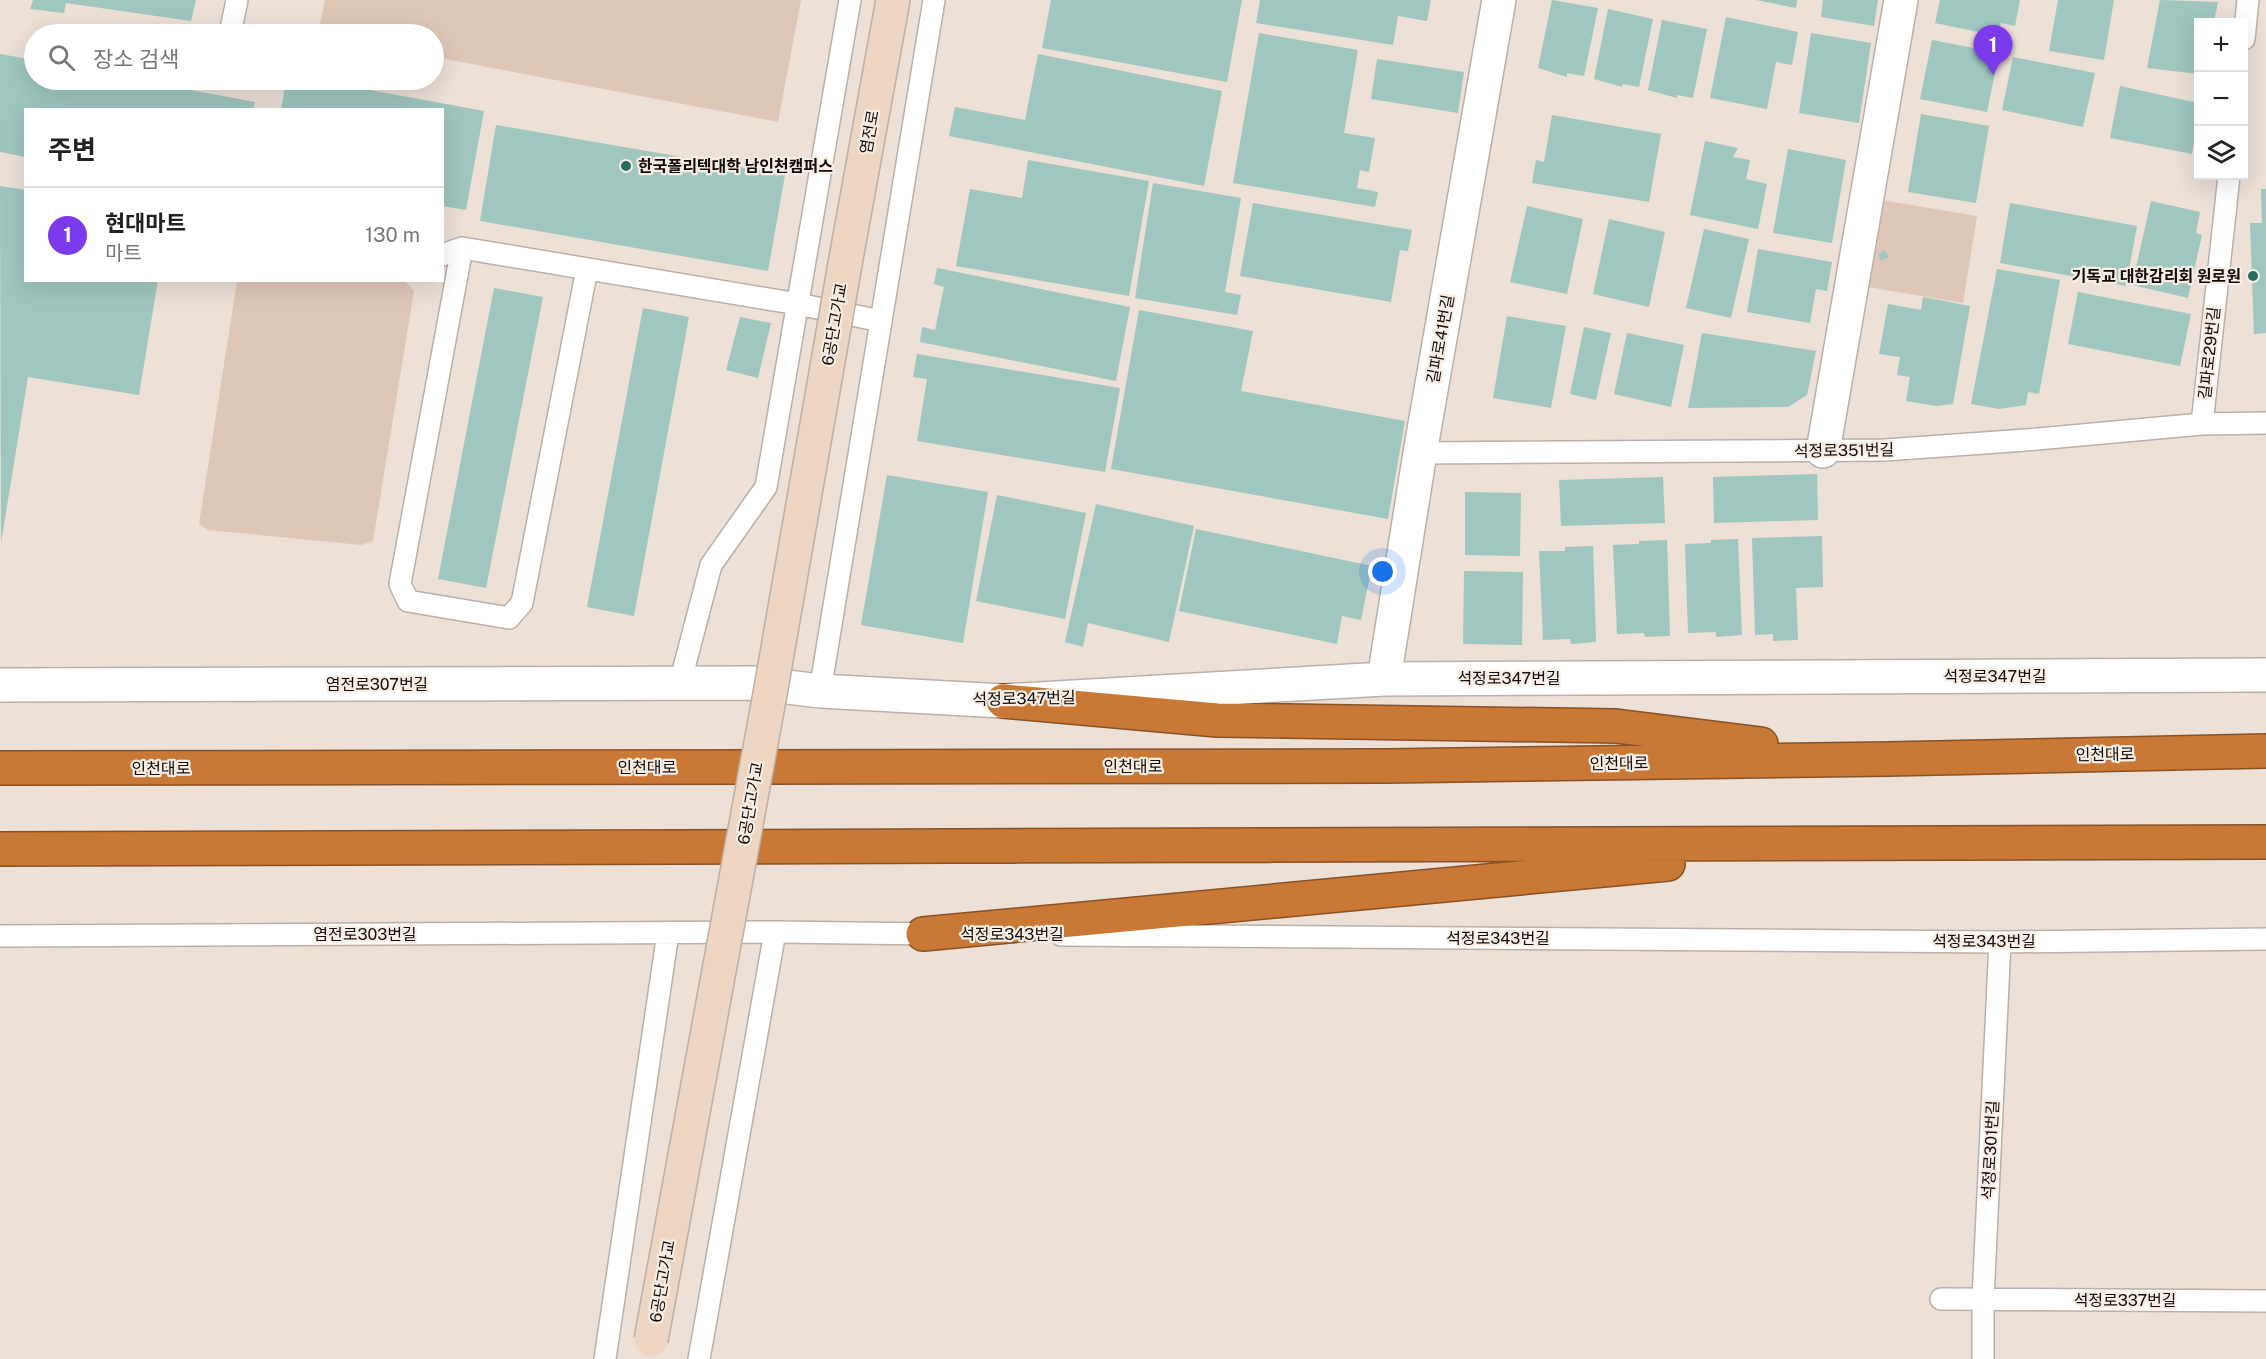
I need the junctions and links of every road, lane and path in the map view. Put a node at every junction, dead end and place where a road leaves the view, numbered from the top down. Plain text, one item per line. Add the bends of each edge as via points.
1 (237, 0) edge
2 (850, 0) edge
3 (893, 0) edge
4 (934, 0) edge
5 (1499, 0) edge
6 (1901, 0) edge
7 (2248, 0) edge
8 (2246, 18) edge
9 (232, 24) edge
10 (2229, 180) edge
11 (452, 251) edge
12 (844, 264) joint
13 (587, 269) junction
14 (798, 304) junction
15 (881, 321) junction
16 (2266, 423) edge
17 (2202, 424) junction
18 (1823, 451) junction
19 (1420, 453) junction
20 (2266, 675) edge
21 (1384, 679) junction
22 (680, 683) junction
23 (754, 683) joint
24 (0, 685) edge
25 (820, 691) junction
26 (1003, 701) junction
27 (2266, 751) edge
28 (1888, 759) junction
29 (0, 768) edge
30 (2266, 842) edge
31 (1878, 845) junction
32 (0, 849) edge
33 (775, 932) junction
34 (669, 933) junction
35 (730, 933) joint
36 (923, 934) junction
37 (0, 936) edge
38 (2266, 939) edge
39 (2000, 942) junction
40 (1941, 1299) dead end
41 (1983, 1299) junction
42 (2266, 1301) edge
43 (650, 1350) edge
44 (605, 1359) edge
45 (699, 1359) edge
46 (1983, 1359) edge

1 - 9 lane
2 - 14 lane
3 - 12 street, 염전로
4 - 15 lane
5 - 19 street, 길파로41번길
6 - 18 street
7 - 8 lane
10 - 17 lane, 길파로29번길
11 - 13 lane
11 - 13 lane via 400,584 408,601 508,618 522,603
12 - 43 street, 6공단고가교, bridge via 766,718
13 - 14 lane
14 - 15 lane
14 - 22 lane via 766,487 711,565
15 - 25 lane
16 - 17 lane, 석정로351번길
17 - 18 lane, 석정로351번길 via 1897,450
18 - 19 lane, 석정로351번길
19 - 21 street, 길파로41번길
20 - 21 street, 석정로347번길
21 - 26 street, 석정로347번길
22 - 23 street, 염전로307번길
22 - 24 street, 염전로307번길
23 - 25 street, 석정로347번길
25 - 26 street, 석정로347번길
26 - 28 highway via 1217,720 1616,726
27 - 28 highway, 인천대로
28 - 29 highway, 인천대로 via 1386,766
30 - 31 highway
31 - 32 highway
31 - 36 highway
33 - 35 lane, 석정로343번길
33 - 36 lane, 석정로343번길
33 - 45 lane
34 - 35 lane, 염전로303번길
34 - 37 lane, 염전로303번길
34 - 44 lane
36 - 39 lane, 석정로343번길
38 - 39 lane, 석정로343번길
39 - 41 lane, 석정로301번길
40 - 41 lane, 석정로337번길
41 - 42 lane, 석정로337번길
41 - 46 lane, 석정로301번길

